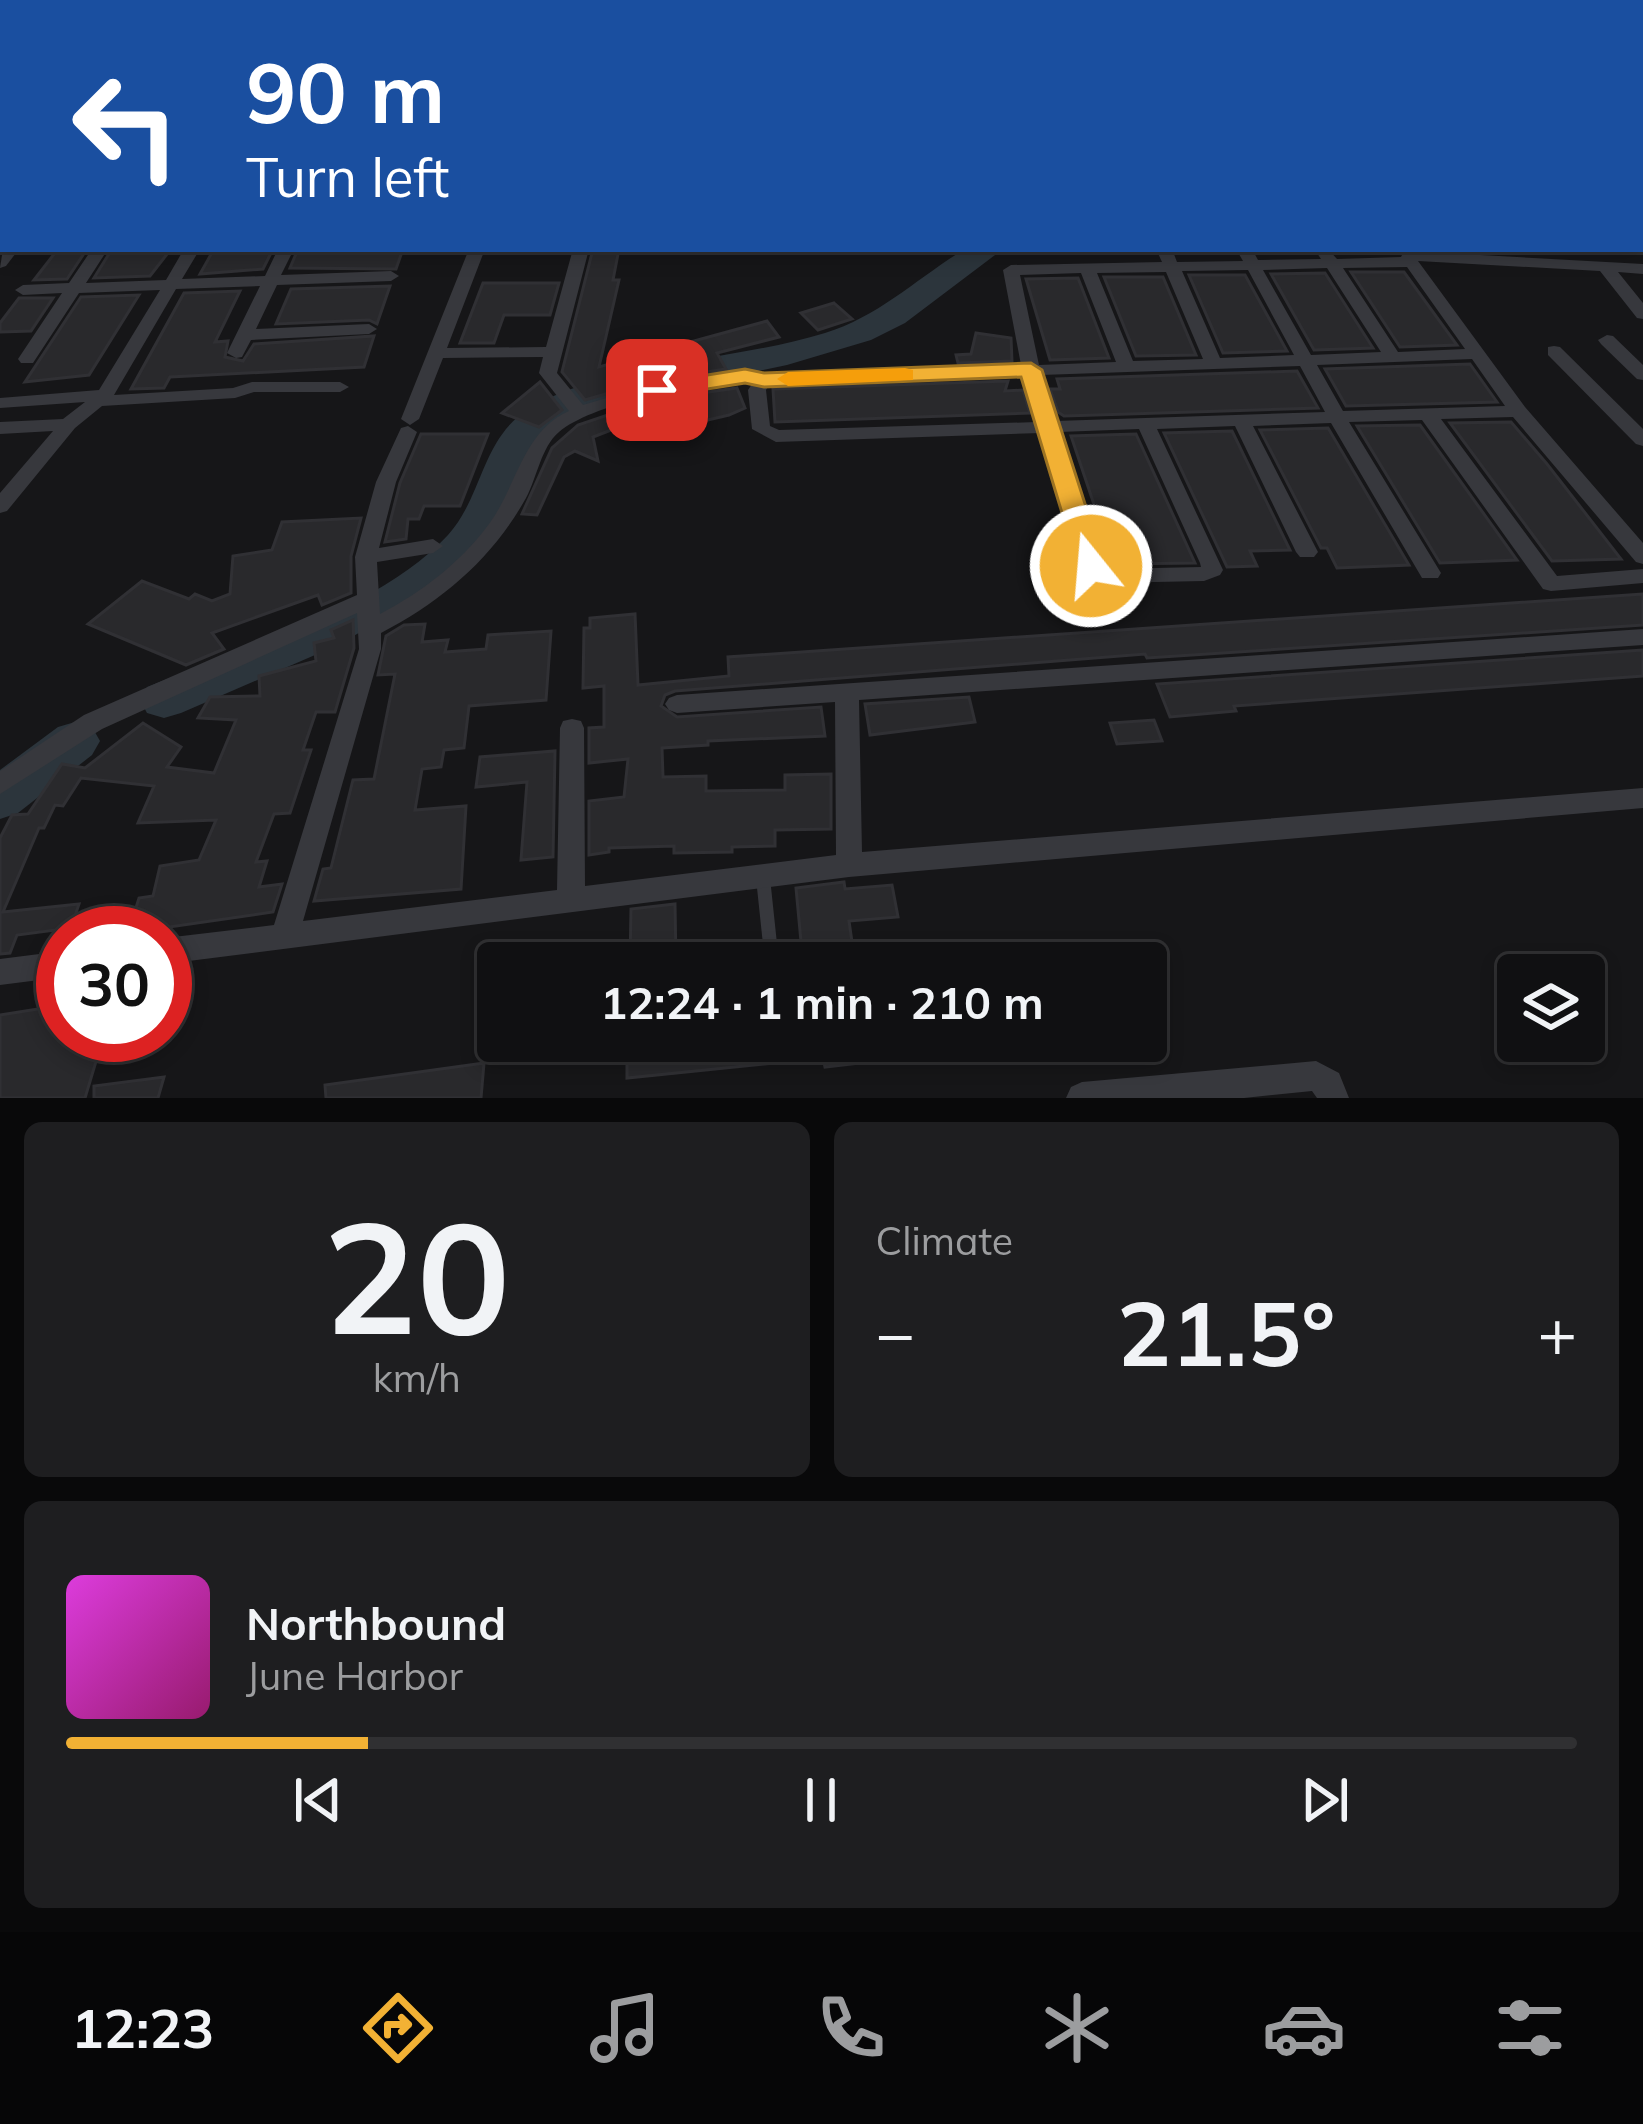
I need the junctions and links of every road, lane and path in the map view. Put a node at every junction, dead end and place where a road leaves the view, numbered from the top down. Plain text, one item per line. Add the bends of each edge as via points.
1 (98, 252) edge
2 (190, 252) edge
3 (284, 252) edge
4 (476, 252) edge
5 (579, 252) edge
6 (1326, 256) edge
7 (1408, 256) edge
8 (1166, 257) edge
9 (1246, 257) edge
10 (1086, 266) junction
11 (1605, 267) junction
12 (1642, 269) edge
13 (391, 276) dead end
14 (269, 281) junction
15 (171, 286) junction
16 (22, 290) dead end
17 (73, 290) junction
18 (1643, 314) edge
19 (369, 328) dead end
20 (1607, 340) dead end
21 (1554, 351) dead end
22 (552, 352) junction
23 (439, 353) junction
24 (1477, 354) junction
25 (1393, 358) junction
26 (27, 359) dead end
27 (1304, 362) junction
28 (1214, 364) junction
29 (1127, 367) junction
30 (1031, 370) junction
31 (1643, 375) edge
32 (764, 380) junction
33 (235, 393) dead end
34 (102, 398) junction
35 (0, 403) edge
36 (572, 406) junction
37 (1518, 411) junction
38 (1426, 412) junction
39 (1334, 414) junction
40 (1240, 418) junction
41 (1144, 421) junction
42 (68, 424) junction
43 (1048, 424) junction
44 (0, 428) edge
45 (1643, 440) edge
46 (1, 502) edge
47 (433, 546) dead end
48 (1307, 552) dead end
49 (366, 557) junction
50 (1643, 557) edge
51 (1430, 573) dead end
52 (1643, 576) edge
53 (370, 613) junction
54 (1643, 638) edge
55 (847, 691) junction
56 (677, 704) dead end
57 (572, 728) dead end
58 (0, 784) edge
59 (1643, 798) edge
60 (849, 865) junction
61 (763, 878) junction
62 (571, 901) junction
63 (285, 936) junction
64 (770, 942) edge
65 (192, 948) edge
66 (36, 967) edge
67 (0, 972) edge
68 (1128, 1096) edge
69 (1082, 1098) edge
70 (1333, 1098) edge

1 - 17 street
2 - 15 street
3 - 14 street
4 - 23 street
5 - 22 street
6 - 7 street
6 - 9 street
6 - 25 street
7 - 11 street
7 - 24 street
8 - 9 street
8 - 10 street
8 - 28 street
9 - 27 street
10 - 29 street
10 - 30 street via 1011,270
11 - 12 street
11 - 18 street
13 - 14 street
14 - 15 street
14 - 19 street via 240,344
15 - 17 street
15 - 34 street
16 - 17 street
17 - 26 street
20 - 31 street
21 - 45 street
22 - 23 street
22 - 36 street via 548,373
23 - 49 street via 386,482
24 - 25 street
24 - 37 street
25 - 27 street
27 - 28 street
27 - 39 street
28 - 29 street
29 - 30 street
30 - 32 street
30 - 43 street
32 - 36 street via 688,382
32 - 43 street via 757,390 761,429 770,436
33 - 34 street
34 - 35 street
34 - 42 street
36 - 53 street via 548,431 477,557 429,597
37 - 38 street
37 - 50 street
38 - 39 street
38 - 52 street via 1551,584
39 - 40 street
39 - 51 street
40 - 41 street
40 - 48 street
41 - 43 street
41 - 43 street via 1211,563 1204,574 1098,573
42 - 44 street
42 - 46 street
47 - 49 street
49 - 53 street
53 - 58 street via 93,722
53 - 63 street via 370,649
54 - 55 street
55 - 56 street
55 - 60 street
57 - 62 street
59 - 60 street
60 - 61 street
61 - 62 street
61 - 64 lane
62 - 63 street
63 - 65 street
66 - 67 street
68 - 69 street
68 - 70 street via 1316,1076

